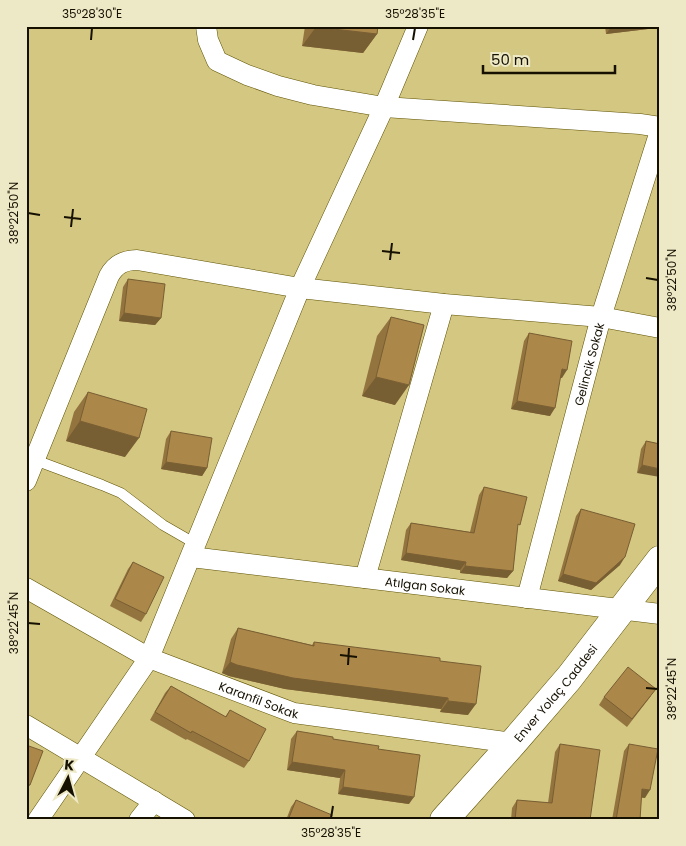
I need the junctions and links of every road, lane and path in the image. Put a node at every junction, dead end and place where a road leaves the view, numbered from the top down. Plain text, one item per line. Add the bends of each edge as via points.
1 (206, 26) edge
2 (418, 26) edge
3 (384, 107) junction
4 (660, 129) edge
5 (300, 288) junction
6 (444, 304) junction
7 (602, 317) junction
8 (660, 328) edge
9 (35, 460) junction
10 (26, 481) edge
11 (194, 551) junction
12 (660, 560) edge
13 (365, 578) junction
14 (26, 588) edge
15 (527, 598) junction
16 (621, 609) junction
17 (660, 614) edge
18 (149, 658) junction
19 (26, 725) edge
20 (513, 744) junction
21 (81, 758) junction
22 (154, 801) junction
23 (38, 820) edge
24 (139, 820) edge
25 (185, 820) edge
26 (444, 820) edge

1 - 3 street via 217,61 247,75 313,95
2 - 3 street
3 - 4 street via 630,124
3 - 5 street
4 - 7 street, Gelincik Sokak
5 - 6 street
5 - 9 street via 137,260 118,264 109,276
5 - 11 street
6 - 7 street
6 - 13 street
7 - 8 street
7 - 15 street, Gelincik Sokak
9 - 10 street
9 - 11 lane via 121,493
11 - 13 street, Atılgan Sokak
11 - 18 street
12 - 16 street, Enver Yolaç Caddesi
13 - 15 street, Atılgan Sokak
14 - 18 street, Karanfil Sokak
15 - 16 street, Atılgan Sokak
16 - 17 street, Atılgan Sokak
16 - 20 street, Enver Yolaç Caddesi
18 - 20 street, Karanfil Sokak via 294,713
18 - 21 street
19 - 21 street
20 - 26 street, Enver Yolaç Caddesi
21 - 22 street
21 - 23 street
22 - 24 street
22 - 25 street

